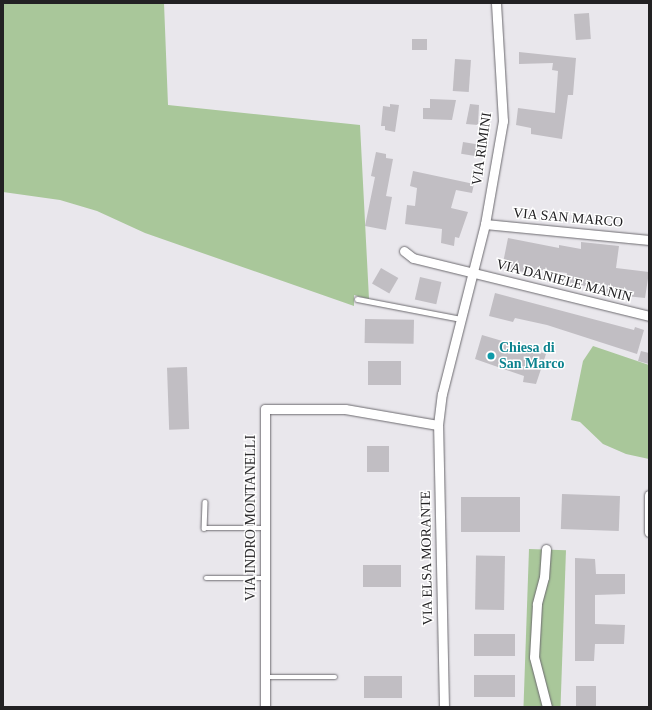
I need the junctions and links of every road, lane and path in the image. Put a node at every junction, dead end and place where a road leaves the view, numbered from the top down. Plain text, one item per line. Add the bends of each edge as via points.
1 (496, 3) edge
2 (485, 224) junction
3 (649, 240) edge
4 (404, 251) dead end
5 (472, 273) junction
6 (358, 299) dead end
7 (649, 316) edge
8 (461, 320) junction
9 (440, 408) joint
10 (438, 425) junction
11 (649, 495) edge
12 (205, 502) dead end
13 (265, 528) junction
14 (649, 532) edge
15 (546, 549) dead end
16 (206, 578) dead end
17 (265, 578) junction
18 (265, 678) junction
19 (335, 678) dead end
20 (265, 707) edge
21 (444, 707) edge
22 (547, 707) edge

1 - 2 street, VIA RIMINI via 503,121
2 - 3 street, VIA SAN MARCO
2 - 5 street, VIA RIMINI
4 - 5 street via 412,258
5 - 7 street, VIA DANIELE MANIN
5 - 8 street, VIA RIMINI
6 - 8 lane
8 - 9 street, VIA RIMINI
9 - 10 street, VIA ELSA MORANTE
10 - 13 street, VIA INDRO MONTANELLI via 345,409 265,409
10 - 21 street, VIA ELSA MORANTE
11 - 14 street
12 - 13 lane via 204,528
13 - 17 street, VIA INDRO MONTANELLI
15 - 22 street via 544,577 537,604 534,656
16 - 17 lane
17 - 18 street, VIA INDRO MONTANELLI
18 - 19 lane
18 - 20 street, VIA INDRO MONTANELLI

